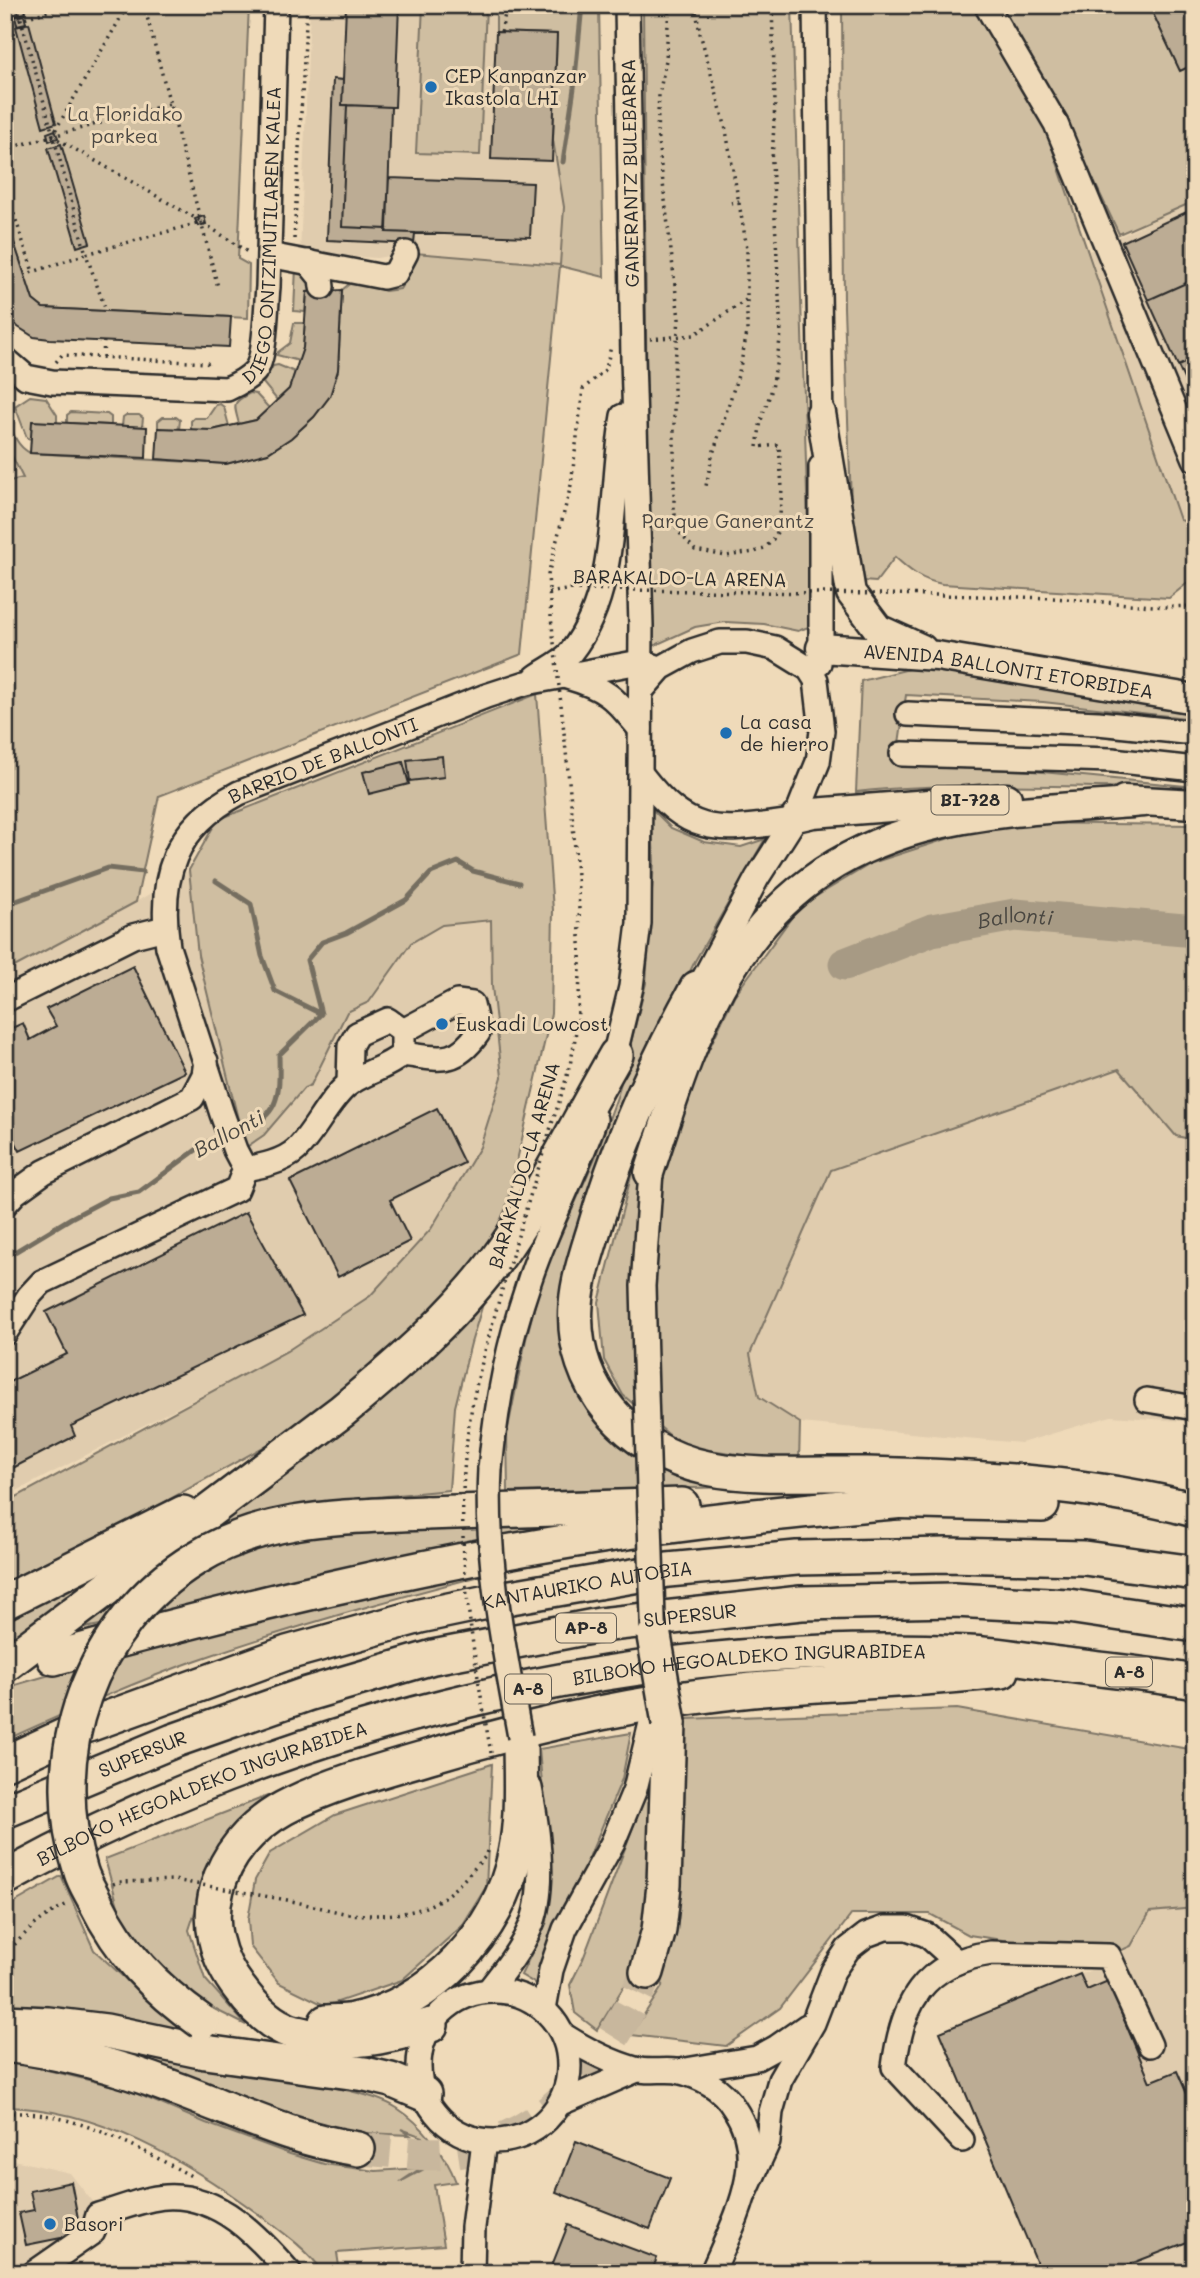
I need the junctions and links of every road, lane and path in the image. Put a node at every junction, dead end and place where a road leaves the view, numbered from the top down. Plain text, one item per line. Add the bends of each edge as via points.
1 (17, 5) edge
2 (72, 5) edge
3 (128, 5) edge
4 (144, 5) edge
5 (276, 5) edge
6 (307, 5) edge
7 (507, 5) edge
8 (627, 5) edge
9 (669, 5) edge
10 (695, 5) edge
11 (772, 5) edge
12 (815, 5) edge
13 (986, 5) edge
14 (20, 19) junction
15 (5, 23) edge
16 (500, 32) dead end
17 (170, 104) junction
18 (52, 136) junction
19 (5, 149) edge
20 (5, 187) edge
21 (739, 201) junction
22 (731, 203) dead end
23 (202, 222) junction
24 (406, 253) dead end
25 (86, 254) junction
26 (261, 256) junction
27 (300, 261) junction
28 (33, 272) junction
29 (24, 275) dead end
30 (218, 287) dead end
31 (321, 287) dead end
32 (746, 300) junction
33 (106, 311) dead end
34 (677, 336) junction
35 (104, 340) dead end
36 (626, 346) junction
37 (103, 357) junction
38 (5, 359) edge
39 (212, 370) dead end
40 (50, 371) dead end
41 (821, 413) junction
42 (1195, 460) edge
43 (706, 486) dead end
44 (549, 593) junction
45 (1195, 606) edge
46 (775, 648) junction
47 (821, 648) junction
48 (937, 656) junction
49 (650, 665) junction
50 (564, 676) junction
51 (816, 680) junction
52 (526, 683) junction
53 (1195, 699) edge
54 (908, 714) dead end
55 (640, 729) junction
56 (1195, 733) edge
57 (902, 754) dead end
58 (1195, 769) edge
59 (641, 774) junction
60 (1143, 802) junction
61 (1195, 804) edge
62 (795, 819) junction
63 (165, 929) junction
64 (697, 988) junction
65 (5, 1000) edge
66 (616, 1055) junction
67 (206, 1061) junction
68 (349, 1083) junction
69 (177, 1106) junction
70 (222, 1114) junction
71 (245, 1169) junction
72 (649, 1173) junction
73 (5, 1204) edge
74 (5, 1333) edge
75 (1147, 1400) dead end
76 (1195, 1408) edge
77 (270, 1464) junction
78 (902, 1501) junction
79 (1195, 1510) edge
80 (1195, 1522) edge
81 (1195, 1573) edge
82 (5, 1602) edge
83 (1195, 1625) edge
84 (654, 1636) joint
85 (54, 1658) dead end
86 (1063, 1664) junction
87 (5, 1665) edge
88 (1195, 1682) edge
89 (660, 1723) junction
90 (509, 1752) junction
91 (5, 1763) edge
92 (5, 1811) edge
93 (492, 1840) dead end
94 (5, 1878) edge
95 (108, 1886) dead end
96 (75, 1901) dead end
97 (5, 1955) edge
98 (957, 1962) junction
99 (647, 1972) tunnel mouth
100 (488, 1991) junction
101 (247, 1998) junction
102 (544, 2009) junction
103 (5, 2022) edge
104 (813, 2023) junction
105 (431, 2025) junction
106 (563, 2035) junction
107 (5, 2045) edge
108 (1150, 2045) dead end
109 (336, 2070) junction
110 (637, 2070) junction
111 (677, 2071) junction
112 (424, 2094) junction
113 (561, 2103) junction
114 (5, 2113) edge
115 (962, 2140) dead end
116 (484, 2141) junction
117 (358, 2149) tunnel mouth
118 (198, 2180) dead end
119 (745, 2193) junction
120 (34, 2273) edge
121 (290, 2273) edge
122 (472, 2273) edge
123 (712, 2273) edge

1 - 14 path
2 - 14 path
3 - 18 path
4 - 17 path
5 - 26 street, DIEGO ONTZIMUTILAREN KALEA
6 - 27 path
7 - 16 path
8 - 36 street, GANERANTZ BULEBARRA
9 - 34 path via 657,132 679,319
10 - 21 path
11 - 34 path via 772,162 780,334 757,447 779,445 782,488 779,528 766,547 755,552 705,553 695,550 677,530
12 - 41 street
13 - 42 street via 1056,124
14 - 15 path
14 - 18 path
17 - 18 path
17 - 23 path
18 - 19 path
18 - 23 path
18 - 25 path
20 - 28 path
21 - 22 path
21 - 32 path via 747,248
23 - 25 path
23 - 26 path
23 - 30 path
24 - 27 street via 399,269 388,276
25 - 28 path
25 - 33 path
26 - 27 street
26 - 38 street, DIEGO ONTZIMUTILAREN KALEA via 265,334 258,368 228,389 52,382 26,377
27 - 31 street via 321,278
28 - 29 path
32 - 34 path via 694,335
32 - 43 path via 747,333 739,372
35 - 37 path
36 - 44 path via 583,389 571,485 548,575
36 - 49 street
36 - 52 street via 609,555 591,620 569,654
37 - 39 path via 207,363
37 - 40 path via 62,355
41 - 47 street
41 - 48 main road via 851,593 878,629
44 - 45 path, BARAKALDO-LA ARENA, bridge via 571,589 1053,598
44 - 90 path, BARAKALDO-LA ARENA, bridge via 581,952 574,1046 482,1364 467,1440 462,1505 471,1643
46 - 47 street
46 - 49 street via 720,642
46 - 51 street via 809,669
47 - 48 main road, AVENIDA BALLONTI ETORBIDEA
47 - 51 street
48 - 53 main road, AVENIDA BALLONTI ETORBIDEA
49 - 50 street, BARRIO DE BALLONTI
49 - 55 street via 641,691
50 - 52 street, BARRIO DE BALLONTI
50 - 55 street via 593,684 613,696
51 - 62 street via 822,731 818,762
52 - 63 street, BARRIO DE BALLONTI via 217,804 179,847 166,884
54 - 56 street, AVENIDA BALLONTI ETORBIDEA via 1098,723
55 - 59 street
57 - 58 street via 1112,760
59 - 62 street via 672,809 709,827 745,828
59 - 66 street via 639,923
60 - 61 main road, BI-728
60 - 62 main road, BI-728 via 1085,796 968,800 813,813
60 - 72 main road via 994,815 924,828 867,847 815,875 777,908 744,948 716,995 690,1051
62 - 64 street
63 - 65 street via 133,936
63 - 67 street, BARRIO DE BALLONTI
64 - 72 street via 658,1107
64 - 79 highway via 631,1120 581,1274 576,1308 579,1346 587,1374 621,1423 649,1447 709,1469 971,1477 1072,1487
66 - 77 highway via 503,1250 468,1292 395,1367
66 - 90 street, bridge via 530,1279 496,1413 488,1504
67 - 69 street via 192,1098
67 - 70 street, BARRIO DE BALLONTI
68 - 68 street via 392,1064 403,1042 388,1020 357,1034 350,1046
68 - 71 street via 295,1152
69 - 70 street via 206,1104
69 - 73 street via 44,1172
70 - 71 street, BARRIO DE BALLONTI
71 - 74 street via 237,1189 43,1282
72 - 84 street, bridge via 643,1286
75 - 76 street
77 - 82 highway
77 - 87 highway
78 - 80 highway via 1051,1506
78 - 85 highway via 585,1539 387,1576
78 - 109 highway, bridge via 792,1499 314,1518 232,1540 158,1585 102,1653 80,1705 67,1782 70,1824 82,1875 122,1949 176,2004 236,2039
81 - 91 highway, KANTAURIKO AUTOBIA via 1084,1558 946,1555 797,1558 643,1574 420,1616 287,1653 83,1727
83 - 92 highway, SUPERSUR / AP-8 via 1068,1606 954,1600 801,1603 600,1625 432,1657 307,1694 173,1741
84 - 89 highway, bridge
86 - 88 highway, BILBOKO HEGOALDEKO INGURABIDEA / A-8
86 - 94 highway, BILBOKO HEGOALDEKO INGURABIDEA / A-8 via 971,1653 874,1651 745,1657 592,1675 464,1702 244,1769 160,1802
86 - 101 highway via 750,1691 626,1708 471,1743 309,1797 261,1823 235,1849 214,1897 216,1946 229,1976
89 - 99 highway via 664,1885 659,1930
89 - 102 street via 613,1842 565,1929
90 - 100 street via 537,1824 538,1892 530,1927
90 - 101 highway via 520,1826 515,1857 487,1923 443,1975 384,2011 352,2021 321,2022 289,2015
93 - 95 path, bridge via 485,1857 444,1898 385,1917 174,1880
96 - 97 path, bridge via 54,1910 24,1933
98 - 104 street via 927,1935 907,1928 885,1928 866,1935 848,1949 833,1971
98 - 108 street via 991,1953 1109,1956
98 - 115 street via 922,1987 908,2006 894,2067
100 - 102 street via 509,1992
100 - 105 street via 466,1996 444,2009
101 - 105 highway via 283,2029 321,2039 354,2041
102 - 106 street
103 - 109 highway via 106,2031 205,2052
104 - 111 street via 757,2058
104 - 119 street via 780,2080 768,2142
105 - 112 street via 419,2058
106 - 110 street
106 - 113 street via 570,2070
107 - 117 highway via 99,2062 262,2124
109 - 112 highway via 378,2076
110 - 111 street
110 - 113 street
111 - 119 street via 718,2090 744,2121 750,2146
112 - 116 street via 434,2111 460,2134
113 - 116 street via 527,2134
114 - 118 path via 38,2114 91,2127
116 - 122 street
119 - 123 street
120 - 121 street via 93,2232 98,2215 163,2197 190,2197 226,2212 258,2237

